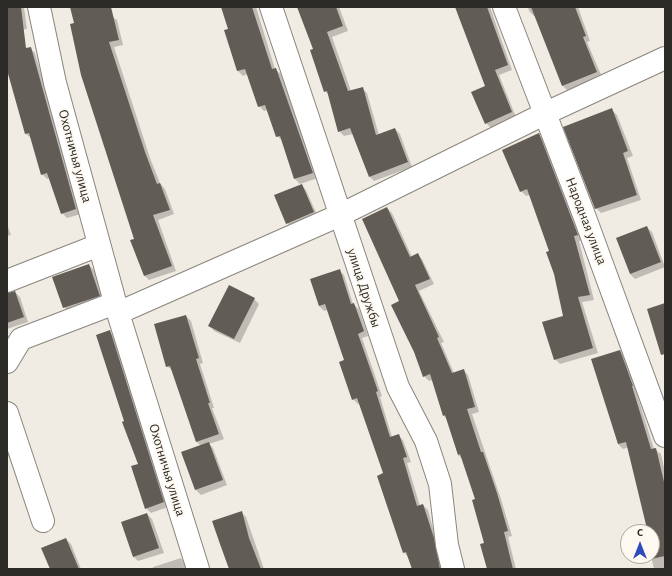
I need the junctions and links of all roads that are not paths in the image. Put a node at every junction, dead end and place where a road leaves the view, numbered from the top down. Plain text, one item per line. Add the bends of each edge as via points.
1 (39, 7) edge
2 (271, 7) edge
3 (504, 7) edge
4 (665, 58) edge
5 (544, 114) junction
6 (340, 215) junction
7 (99, 245) junction
8 (7, 281) edge
9 (116, 308) junction
10 (7, 362) edge
11 (7, 413) edge
12 (665, 436) edge
13 (43, 521) dead end
14 (198, 569) edge
15 (453, 569) edge

1 - 7 street, Охотничья улица via 55,83
2 - 6 street, улица Дружбы
3 - 5 street, Народная улица
4 - 5 street
5 - 6 street
5 - 12 street, Народная улица
6 - 9 street
6 - 15 street, улица Дружбы via 398,387 426,440 440,484 447,544
7 - 8 street
7 - 9 street, Охотничья улица
9 - 10 street via 21,339
9 - 14 street, Охотничья улица
11 - 13 street

